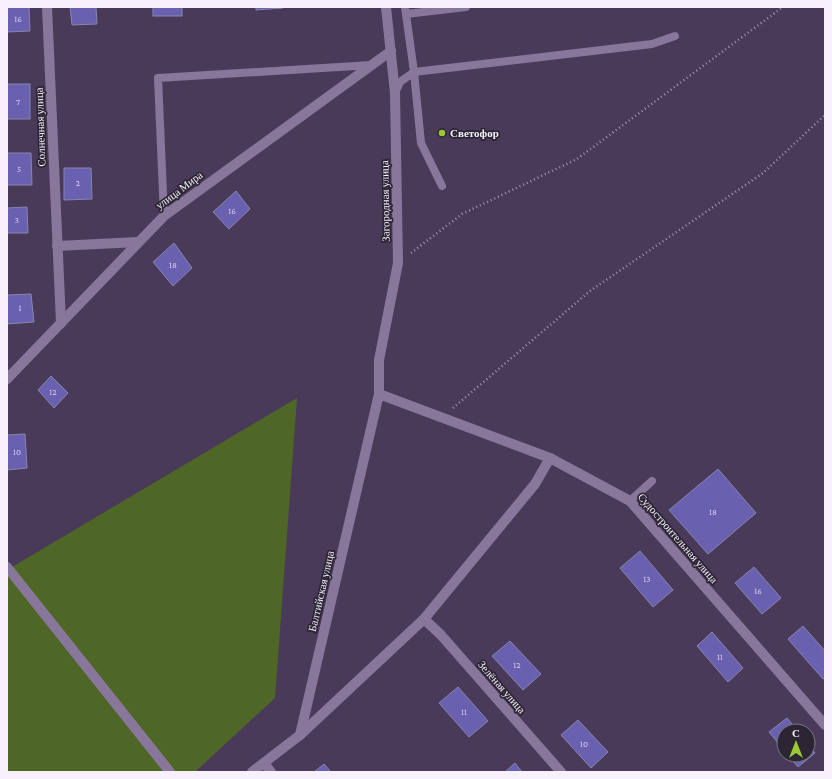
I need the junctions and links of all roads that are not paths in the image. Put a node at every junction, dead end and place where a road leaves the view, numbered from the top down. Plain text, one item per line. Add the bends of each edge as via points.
1 (47, 7) edge
2 (386, 7) edge
3 (466, 7) edge
4 (405, 11) edge
5 (675, 36) dead end
6 (392, 51) junction
7 (371, 65) junction
8 (414, 72) junction
9 (395, 93) junction
10 (442, 186) dead end
11 (164, 216) junction
12 (138, 242) junction
13 (57, 246) junction
14 (61, 324) junction
15 (7, 379) edge
16 (379, 394) junction
17 (550, 458) junction
18 (652, 481) dead end
19 (630, 501) junction
20 (7, 567) edge
21 (424, 619) junction
22 (825, 725) edge
23 (300, 735) junction
24 (264, 763) junction
25 (170, 772) edge
26 (252, 772) edge
27 (271, 772) edge
28 (561, 772) edge

1 - 13 street, Солнечная улица
2 - 6 street, Загородная улица
3 - 4 lane
4 - 8 lane
5 - 8 lane via 652,44
6 - 7 street, улица Мира
6 - 9 street, Загородная улица
7 - 11 street, улица Мира
7 - 11 lane via 158,78
8 - 9 lane via 400,82
8 - 10 lane via 421,143
9 - 16 street, Загородная улица via 398,263 378,360
11 - 12 street, улица Мира
12 - 13 street
12 - 14 street, улица Мира
13 - 14 street, Солнечная улица
14 - 15 street, улица Мира
16 - 17 street, Судостроительная улица
16 - 23 street, Балтийская улица
17 - 19 street, Судостроительная улица
17 - 21 street via 535,484
18 - 19 lane
19 - 22 street, Судостроительная улица
20 - 25 street
21 - 23 street
21 - 28 street, Зелёная улица
23 - 24 street
24 - 26 street
24 - 27 street

